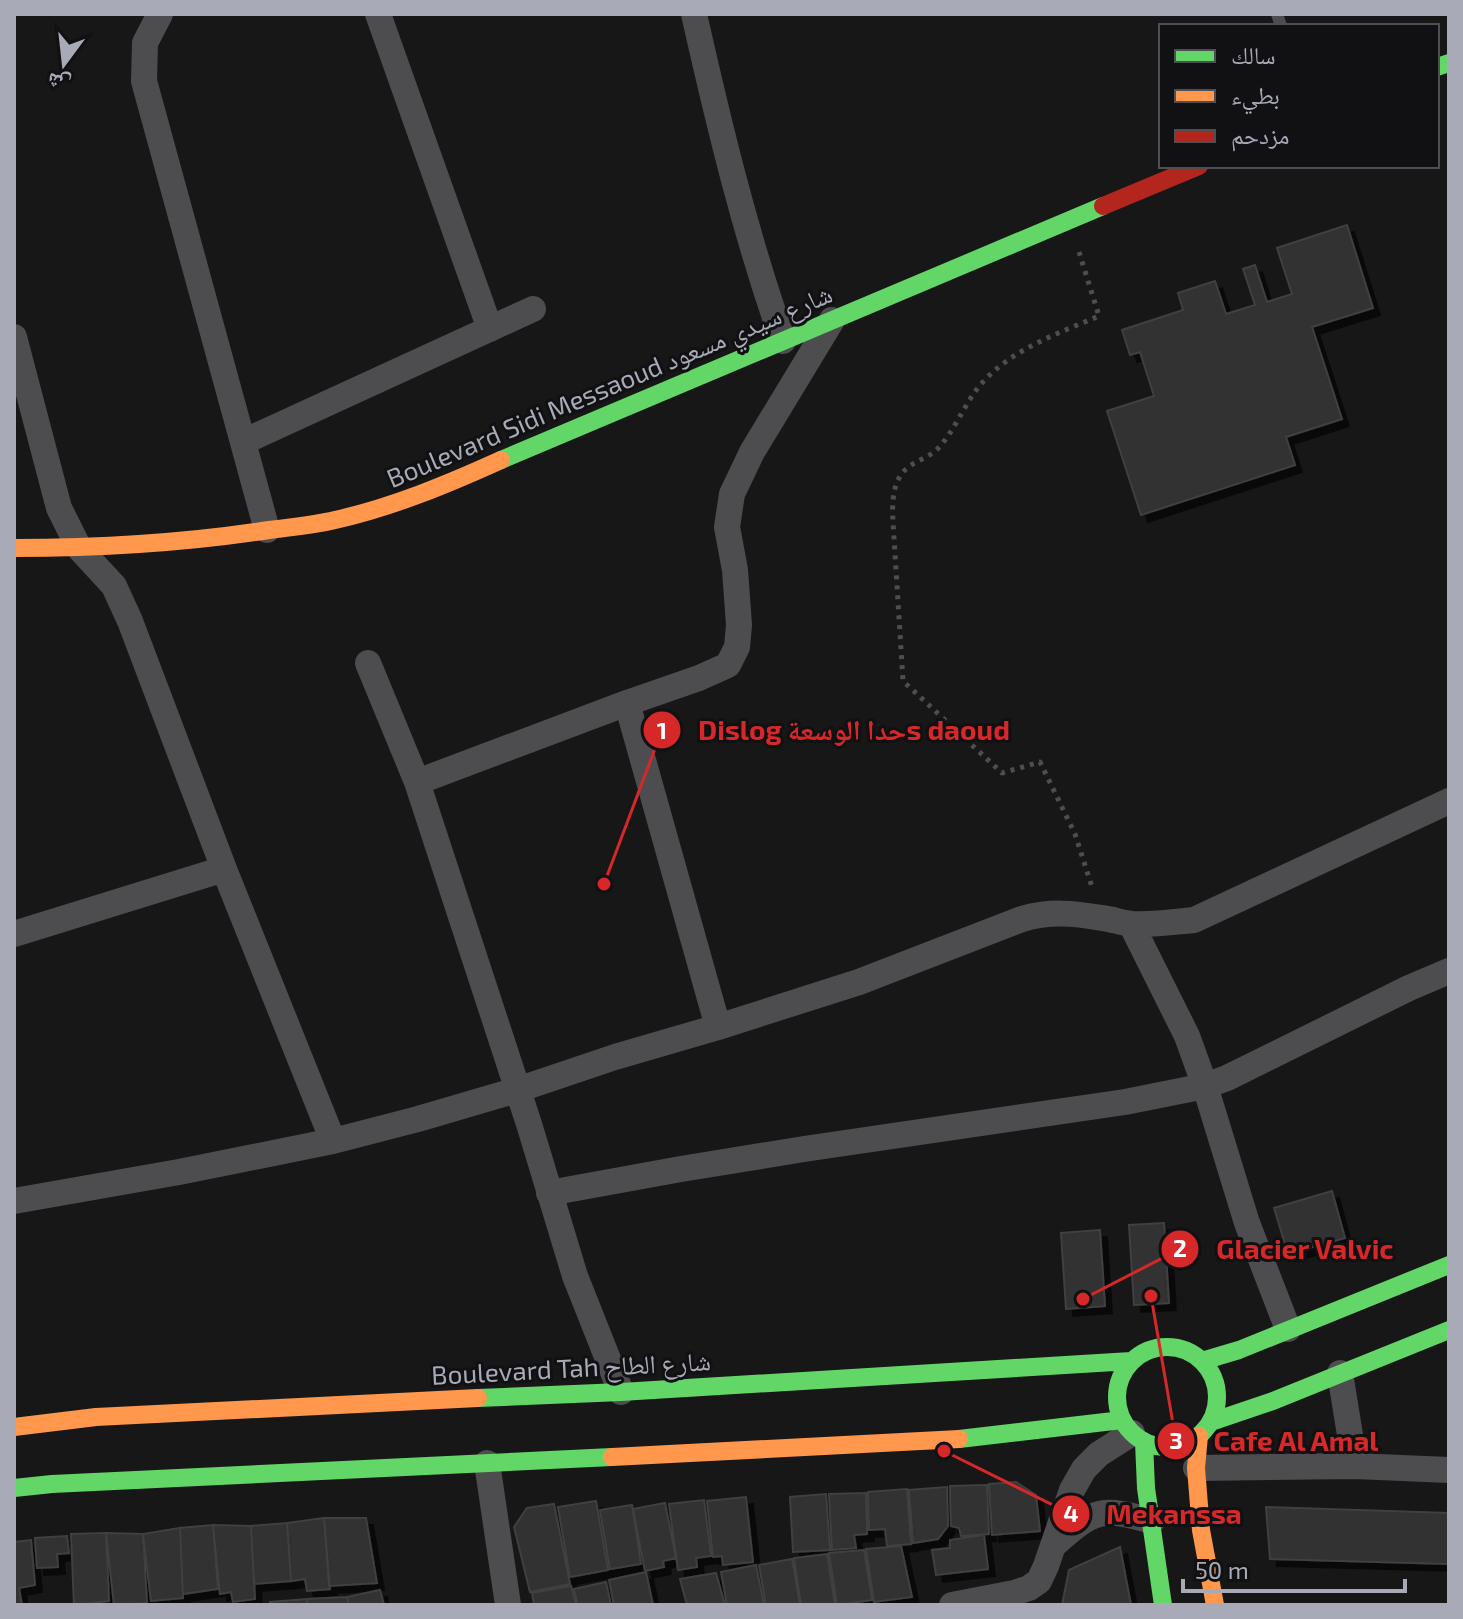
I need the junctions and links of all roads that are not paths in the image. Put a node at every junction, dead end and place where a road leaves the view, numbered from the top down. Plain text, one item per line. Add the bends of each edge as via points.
1 (160, 14) edge
2 (378, 14) edge
3 (694, 14) edge
4 (1194, 168) edge
5 (533, 309) dead end
6 (832, 320) junction
7 (490, 329) junction
8 (14, 337) edge
9 (783, 341) junction
10 (243, 442) junction
11 (267, 530) junction
12 (14, 548) edge
13 (79, 548) junction
14 (368, 663) dead end
15 (627, 703) junction
16 (417, 782) junction
17 (1449, 801) edge
18 (224, 869) junction
19 (1131, 924) junction
20 (15, 932) edge
21 (1449, 971) edge
22 (718, 1027) junction
23 (1205, 1086) junction
24 (517, 1090) junction
25 (333, 1141) junction
26 (549, 1193) junction
27 (14, 1201) edge
28 (1449, 1265) edge
29 (1288, 1329) junction
30 (1449, 1330) edge
31 (1131, 1361) junction
32 (1202, 1361) junction
33 (1340, 1373) junction
34 (621, 1392) junction
35 (14, 1427) edge
36 (1205, 1429) junction
37 (1133, 1432) junction
38 (487, 1463) junction
39 (1355, 1466) junction
40 (1196, 1468) junction
41 (1449, 1470) edge
42 (14, 1488) edge
43 (1152, 1521) junction
44 (1053, 1545) junction
45 (508, 1605) edge
46 (952, 1605) edge
47 (1163, 1605) edge
48 (1215, 1605) edge

1 - 10 street via 145,43 144,81
2 - 7 street
3 - 9 street via 759,274
4 - 6 street, Boulevard Sidi Messaoud شارع سيدي مسعود
5 - 7 street
6 - 9 street, Boulevard Sidi Messaoud شارع سيدي مسعود
6 - 15 street via 732,494 727,527 739,625 728,665
7 - 10 street
8 - 13 street via 59,508
9 - 11 street, Boulevard Sidi Messaoud شارع سيدي مسعود via 407,499 336,520
10 - 11 street
11 - 13 street, Boulevard Sidi Messaoud شارع سيدي مسعود
12 - 13 street, Boulevard Sidi Messaoud شارع سيدي مسعود
13 - 18 street via 114,586
14 - 16 street
15 - 16 street
15 - 22 street
16 - 24 street
17 - 19 street via 1194,920
18 - 20 street
18 - 25 street
19 - 22 street via 1039,914 859,982
19 - 23 street via 1187,1036
21 - 23 street
22 - 24 street
23 - 26 street
23 - 29 street via 1247,1223
24 - 25 street
24 - 26 street
25 - 27 street
26 - 34 street
28 - 29 street
29 - 32 street
30 - 33 street
31 - 32 street via 1154,1348 1180,1348
31 - 34 street, Boulevard Tah شارع الطاح
31 - 37 street via 1117,1389 1117,1405
32 - 36 street via 1217,1390 1217,1407
33 - 36 street
33 - 39 street
34 - 35 street, Boulevard Tah شارع الطاح via 96,1417
36 - 37 street via 1182,1445 1163,1447
36 - 40 street
37 - 38 street via 1071,1427 943,1440
37 - 43 street
37 - 44 street via 1084,1469
38 - 42 street
38 - 45 street
39 - 40 street
39 - 41 street
40 - 48 street
43 - 44 street via 1106,1512 1079,1522
43 - 47 street
44 - 46 street via 1039,1581 1029,1588

